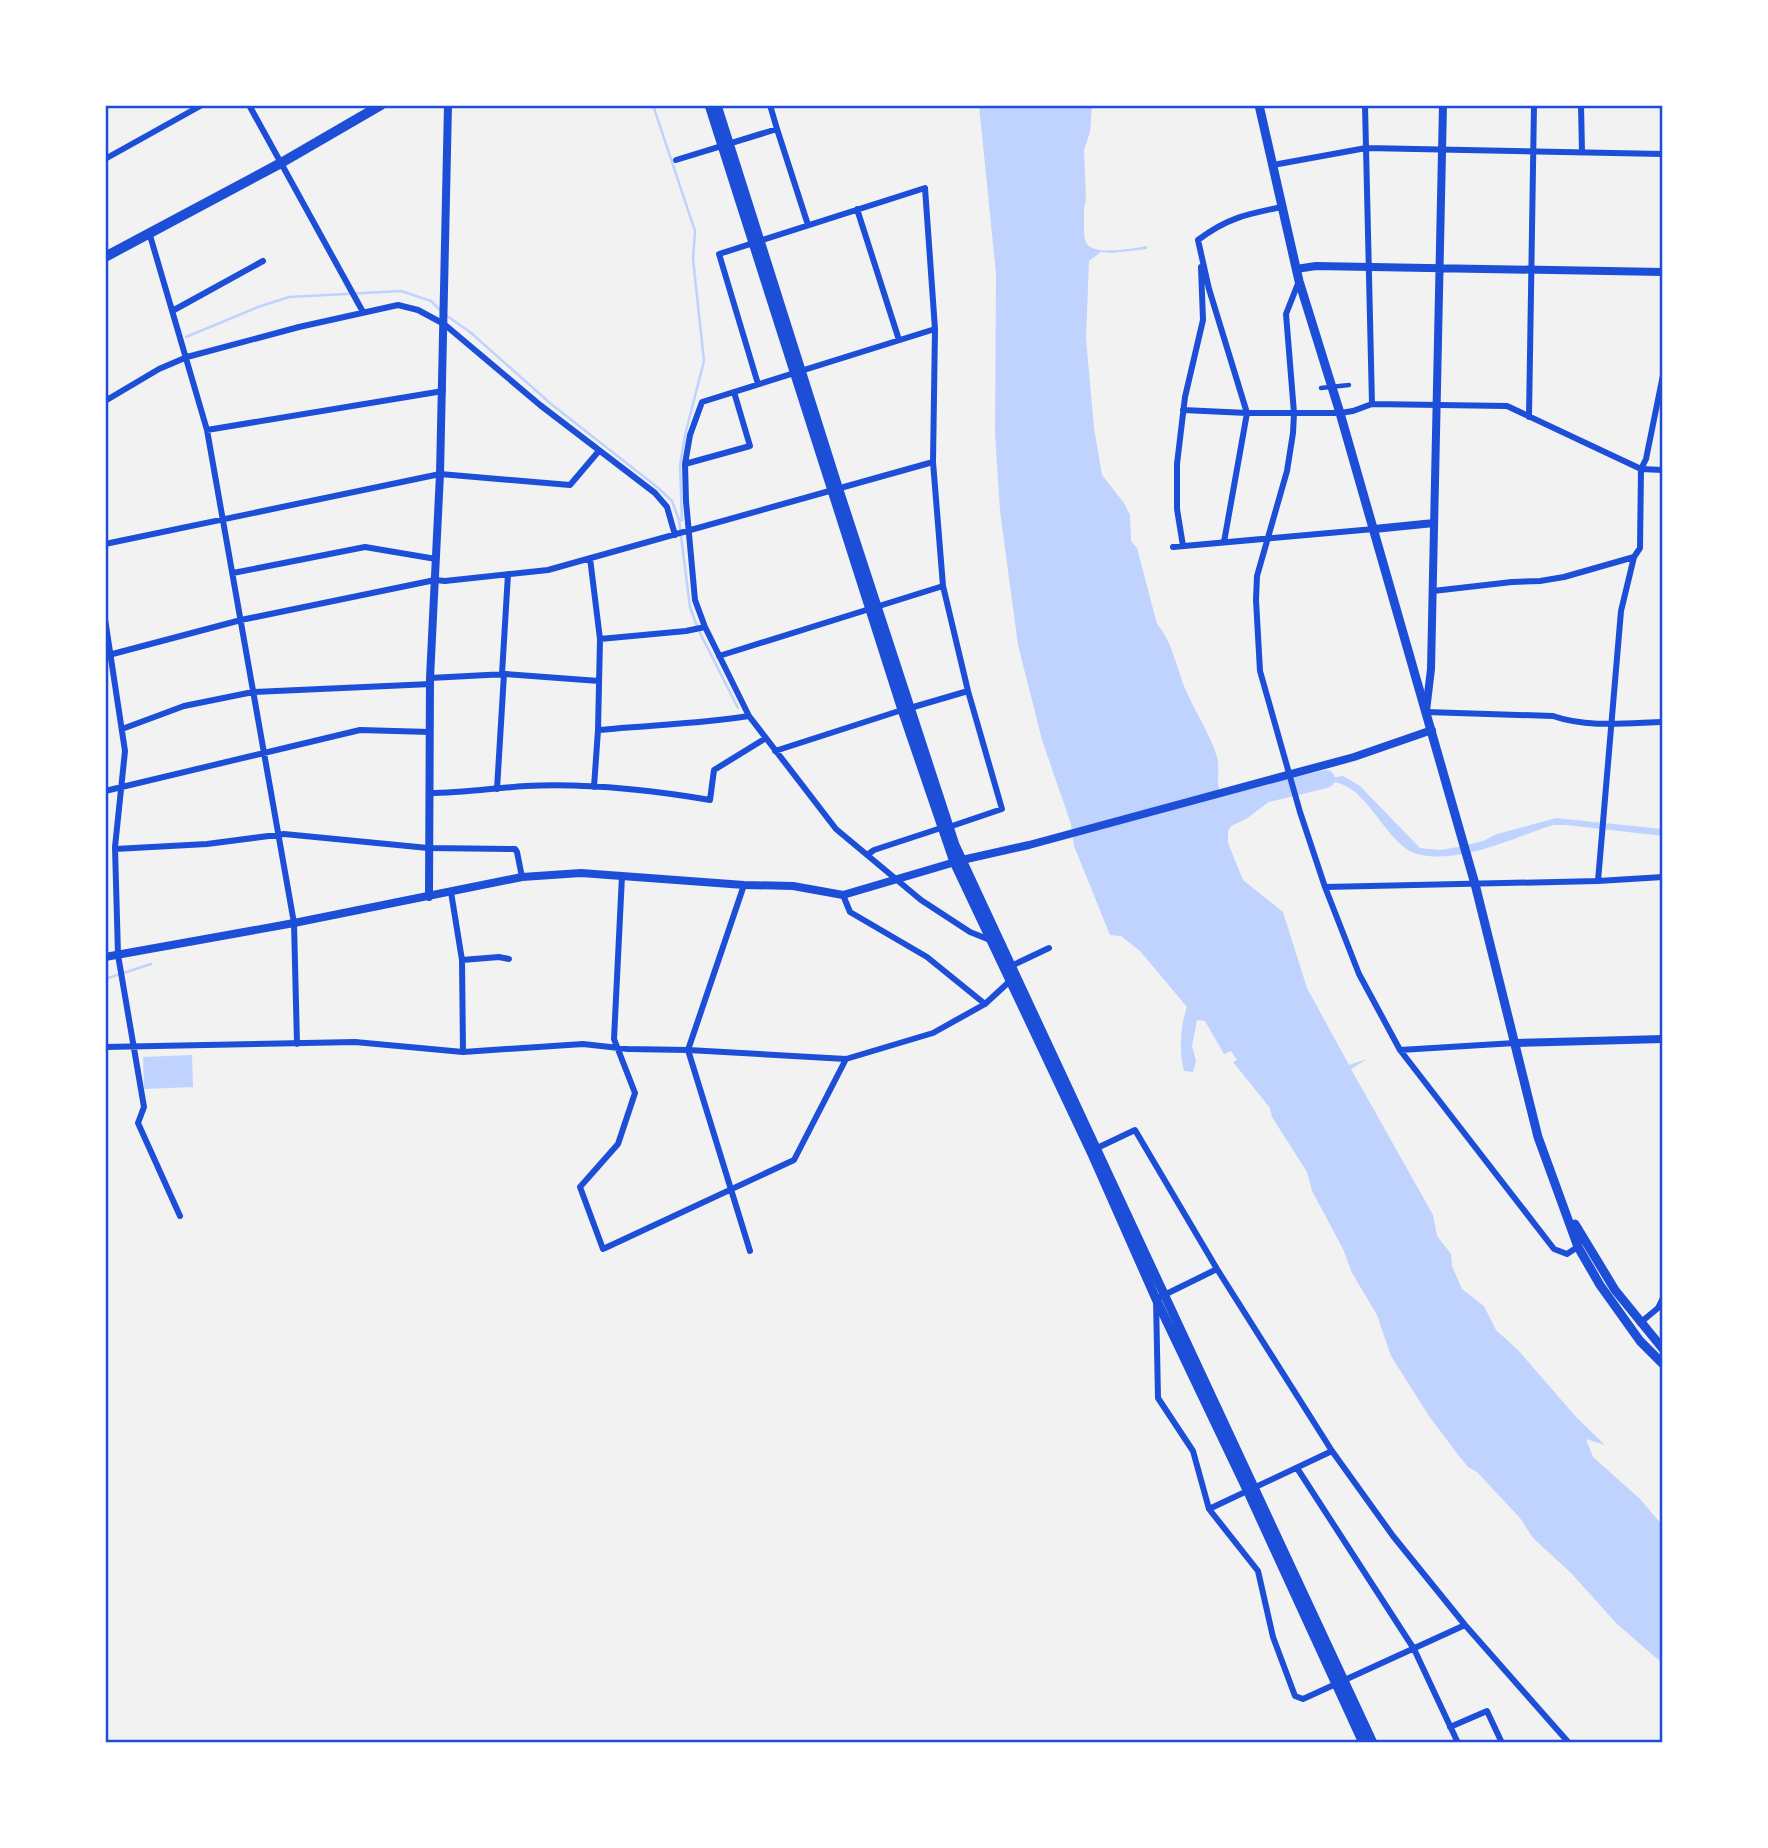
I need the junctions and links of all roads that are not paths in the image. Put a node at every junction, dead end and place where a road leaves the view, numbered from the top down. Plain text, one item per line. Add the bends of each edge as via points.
1 (202, 105) edge
2 (249, 105) edge
3 (381, 105) edge
4 (448, 105) edge
5 (709, 105) edge
6 (717, 105) edge
7 (770, 105) edge
8 (1259, 105) edge
9 (1365, 105) edge
10 (1443, 105) edge
11 (1534, 105) edge
12 (1581, 105) edge
13 (777, 129) junction
14 (725, 145) junction
15 (1366, 148) junction
16 (1442, 150) junction
17 (1532, 150) junction
18 (1582, 152) junction
19 (1663, 154) edge
20 (105, 159) edge
21 (676, 160) dead end
22 (281, 163) junction
23 (1273, 165) junction
24 (1282, 207) junction
25 (857, 209) junction
26 (808, 225) junction
27 (149, 232) junction
28 (756, 242) junction
29 (105, 257) edge
30 (264, 261) dead end
31 (1202, 263) junction
32 (1370, 267) junction
33 (1440, 268) junction
34 (1297, 270) junction
35 (1532, 270) junction
36 (1663, 272) edge
37 (1299, 281) junction
38 (174, 310) junction
39 (363, 312) junction
40 (443, 324) junction
41 (935, 329) junction
42 (899, 340) junction
43 (187, 357) junction
44 (798, 372) junction
45 (1663, 375) edge
46 (758, 384) junction
47 (1349, 385) dead end
48 (1321, 388) dead end
49 (443, 391) junction
50 (734, 392) junction
51 (105, 401) edge
52 (1372, 404) junction
53 (1438, 406) junction
54 (1183, 410) junction
55 (1247, 413) junction
56 (1340, 413) junction
57 (1294, 414) junction
58 (1529, 417) junction
59 (207, 430) junction
60 (598, 452) junction
61 (933, 462) junction
62 (685, 464) junction
63 (1641, 469) junction
64 (1663, 470) edge
65 (440, 474) junction
66 (835, 491) junction
67 (223, 520) junction
68 (1434, 523) junction
69 (1374, 529) junction
70 (688, 531) junction
71 (675, 535) junction
72 (1268, 538) junction
73 (1224, 542) junction
74 (105, 544) edge
75 (1183, 546) junction
76 (1173, 547) dead end
77 (1634, 557) junction
78 (590, 558) junction
79 (436, 559) junction
80 (233, 573) junction
81 (508, 574) junction
82 (435, 580) junction
83 (943, 586) junction
84 (1433, 591) junction
85 (873, 607) junction
86 (105, 619) edge
87 (241, 620) junction
88 (705, 627) junction
89 (600, 639) junction
90 (108, 655) edge
91 (719, 656) junction
92 (503, 674) junction
93 (430, 681) junction
94 (599, 681) junction
95 (968, 691) junction
96 (253, 692) junction
97 (906, 709) junction
98 (1426, 712) junction
99 (749, 716) junction
100 (1663, 722) edge
101 (1610, 723) junction
102 (122, 729) junction
103 (598, 730) junction
104 (1432, 730) junction
105 (430, 732) junction
106 (766, 738) junction
107 (775, 751) junction
108 (264, 753) junction
109 (121, 788) junction
110 (594, 788) junction
111 (497, 789) junction
112 (105, 791) edge
113 (429, 793) junction
114 (945, 827) junction
115 (280, 834) junction
116 (428, 848) junction
117 (115, 849) junction
118 (867, 856) junction
119 (958, 861) junction
120 (622, 876) junction
121 (522, 877) junction
122 (1663, 877) edge
123 (900, 880) junction
124 (1598, 881) junction
125 (1475, 884) junction
126 (744, 885) junction
127 (1325, 887) junction
128 (451, 892) junction
129 (844, 895) junction
130 (429, 897) junction
131 (294, 923) junction
132 (990, 940) junction
133 (1049, 948) dead end
134 (118, 955) junction
135 (105, 957) edge
136 (509, 959) dead end
137 (462, 960) junction
138 (1008, 967) junction
139 (1010, 981) junction
140 (985, 1004) junction
141 (1663, 1039) edge
142 (1515, 1043) junction
143 (297, 1044) junction
144 (132, 1046) junction
145 (105, 1047) edge
146 (616, 1048) junction
147 (688, 1050) junction
148 (1400, 1050) junction
149 (463, 1052) junction
150 (846, 1059) junction
151 (1094, 1150) junction
152 (730, 1190) junction
153 (180, 1216) dead end
154 (1581, 1245) junction
155 (750, 1251) dead end
156 (1217, 1269) junction
157 (1160, 1297) junction
158 (1663, 1298) edge
159 (1660, 1308) edge
160 (1640, 1323) junction
161 (1663, 1349) edge
162 (1663, 1364) edge
163 (1332, 1451) junction
164 (1297, 1468) junction
165 (1252, 1490) junction
166 (1209, 1510) junction
167 (1465, 1625) junction
168 (1414, 1649) junction
169 (1345, 1681) junction
170 (1335, 1685) junction
171 (1450, 1727) junction
172 (1363, 1743) edge
173 (1373, 1743) edge
174 (1458, 1743) edge
175 (1503, 1743) edge
176 (1569, 1743) edge

1 - 20 street
2 - 22 street
3 - 22 highway
4 - 40 street
5 - 14 main road
6 - 14 main road
7 - 13 street
8 - 23 main road
9 - 15 street
10 - 16 street
11 - 17 street
12 - 18 street
13 - 14 street
13 - 26 street
14 - 21 street
14 - 28 main road
15 - 16 street
15 - 23 street
15 - 32 street
16 - 17 street
16 - 33 street
17 - 18 street
17 - 35 street
18 - 19 street
22 - 27 highway
22 - 39 street
23 - 24 main road
24 - 31 street via 1233,218 1212,229 1198,240
24 - 34 main road
25 - 26 street
25 - 41 street via 925,188
25 - 42 street
26 - 28 street
27 - 29 highway
27 - 38 street
28 - 44 main road
28 - 46 street via 719,254
30 - 38 street
31 - 54 street via 1203,320
31 - 55 street
32 - 33 street
32 - 34 street
32 - 52 street
33 - 35 street
33 - 53 street
34 - 37 main road
35 - 36 street
35 - 58 street
37 - 56 main road
37 - 57 street via 1286,314
38 - 43 street
39 - 40 street via 398,305
39 - 43 street
40 - 49 street
40 - 60 street
41 - 42 street
41 - 61 street
42 - 44 street
43 - 51 street
43 - 59 street
44 - 46 street
44 - 66 main road
45 - 63 street
46 - 50 street
47 - 48 street
49 - 59 street
49 - 65 street
50 - 62 street via 702,402
50 - 62 street via 750,446
52 - 53 street
52 - 56 street
53 - 58 street via 1507,406
53 - 68 street
54 - 55 street
54 - 75 street via 1176,486
55 - 57 street
55 - 73 street
56 - 57 street
56 - 69 main road
57 - 72 street via 1287,471
58 - 63 street
59 - 67 street
60 - 65 street via 570,485
60 - 71 street via 655,493 667,508
61 - 66 street
61 - 83 street
62 - 70 street
63 - 64 street
63 - 77 street via 1640,548
65 - 67 street
65 - 79 street
66 - 70 street
66 - 85 main road
67 - 74 street
67 - 80 street
68 - 69 street
68 - 84 street
69 - 72 street
69 - 98 main road
70 - 71 street
70 - 88 street via 695,600
71 - 78 street
72 - 73 street
72 - 127 street via 1257,576 1261,671
73 - 75 street
75 - 76 street
77 - 84 street via 1552,579
77 - 101 street via 1621,611
78 - 81 street via 548,570
78 - 89 street
79 - 80 street via 365,547
79 - 82 street
80 - 87 street
81 - 82 street
81 - 92 street
82 - 87 street
82 - 93 street
83 - 85 street
83 - 95 street
84 - 98 street
85 - 91 street
85 - 97 main road
86 - 90 street
87 - 90 street
87 - 96 street
88 - 89 street
88 - 91 street
89 - 94 street
90 - 102 street
91 - 99 street
92 - 93 street
92 - 94 street
92 - 111 street
93 - 96 street
93 - 105 street
94 - 103 street
95 - 97 street
95 - 114 street via 1002,810
96 - 102 street via 184,706
96 - 108 street
97 - 107 street
97 - 114 main road
98 - 101 street via 1553,716
98 - 104 main road
99 - 103 street
99 - 106 street
100 - 101 street
101 - 124 street
102 - 109 street
103 - 110 street
104 - 119 street via 1354,757
104 - 125 main road
105 - 108 street via 360,730
105 - 113 street
106 - 107 street
106 - 110 street via 714,770 710,800
107 - 118 street via 836,828
108 - 109 street
108 - 115 street
109 - 112 street
109 - 117 street
110 - 111 street
111 - 113 street
113 - 116 street
114 - 118 street
114 - 119 main road
115 - 116 street
115 - 117 street
115 - 131 street
116 - 121 street via 515,849
116 - 130 street
117 - 134 street
118 - 123 street
119 - 123 street
119 - 132 main road
119 - 138 main road
120 - 121 street
120 - 126 street
120 - 146 street
121 - 128 street
122 - 124 street
123 - 129 street
123 - 132 street via 921,900
124 - 125 street
125 - 127 street
125 - 142 main road
126 - 129 street via 793,886
126 - 147 street
127 - 148 street via 1359,974
128 - 130 street
128 - 137 street
129 - 140 street via 850,912 927,957
130 - 131 street
131 - 134 street
131 - 143 street
132 - 138 main road
133 - 138 street
134 - 135 street
134 - 144 street
136 - 137 street
137 - 149 street
138 - 139 main road
138 - 151 main road
139 - 140 street
139 - 151 main road
140 - 150 street via 933,1033
141 - 142 street
142 - 148 street
142 - 154 main road via 1538,1137
143 - 144 street
143 - 149 street via 355,1042
144 - 145 street
144 - 153 street via 144,1107 138,1123
146 - 147 street
146 - 149 street via 583,1044
146 - 152 street via 635,1093 618,1144 580,1187 603,1249
147 - 150 street
147 - 152 street
148 - 154 street via 1554,1250 1567,1254
150 - 152 street via 794,1160
151 - 156 street via 1135,1130
151 - 157 main road
152 - 155 street
154 - 160 main road
154 - 162 main road via 1600,1285 1640,1341
156 - 157 street
156 - 163 street
157 - 165 main road
157 - 166 street via 1158,1398 1194,1451
158 - 159 street
159 - 160 street
160 - 161 main road
163 - 164 street
163 - 167 street
164 - 165 street
164 - 168 street
165 - 166 street
165 - 169 main road
165 - 170 main road
166 - 170 street via 1258,1572 1273,1637 1295,1696 1303,1699
167 - 168 street
167 - 176 street
168 - 169 street
168 - 171 street
169 - 170 street
169 - 173 main road
170 - 172 main road
171 - 174 street
171 - 175 street via 1487,1711

